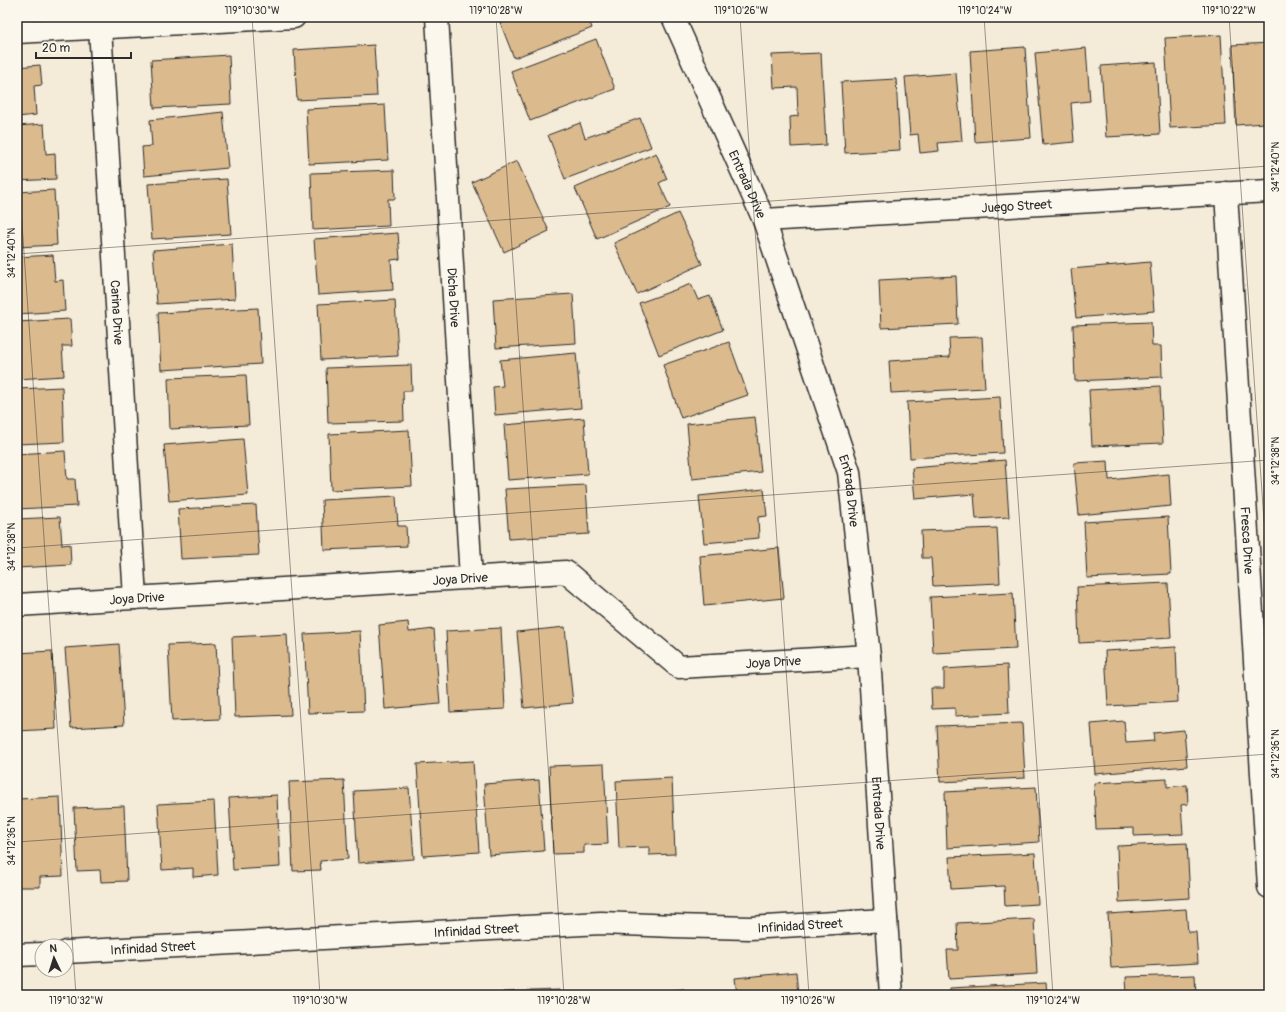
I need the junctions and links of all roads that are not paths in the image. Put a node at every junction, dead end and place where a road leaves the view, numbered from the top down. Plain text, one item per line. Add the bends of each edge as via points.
1 (294, 17) edge
2 (437, 17) edge
3 (673, 17) edge
4 (100, 28) junction
5 (17, 32) edge
6 (1269, 190) edge
7 (1226, 193) junction
8 (764, 220) junction
9 (471, 578) junction
10 (134, 598) junction
11 (17, 605) edge
12 (869, 656) junction
13 (1269, 887) edge
14 (886, 920) junction
15 (74, 952) edge
16 (34, 954) edge
17 (17, 955) edge
18 (891, 995) edge

1 - 4 street
2 - 9 street, Dicha Drive
3 - 8 street, Entrada Drive
4 - 5 street
4 - 10 street, Carina Drive
6 - 7 street, Juego Street
7 - 8 street, Juego Street
7 - 13 street, Fresca Drive
8 - 12 street, Entrada Drive via 848,472
9 - 10 street, Joya Drive
9 - 12 street, Joya Drive via 566,572 679,667
10 - 11 street, Joya Drive
12 - 14 street, Entrada Drive
14 - 15 street, Infinidad Street via 750,928 601,923
14 - 18 street, Entrada Drive
16 - 17 street

